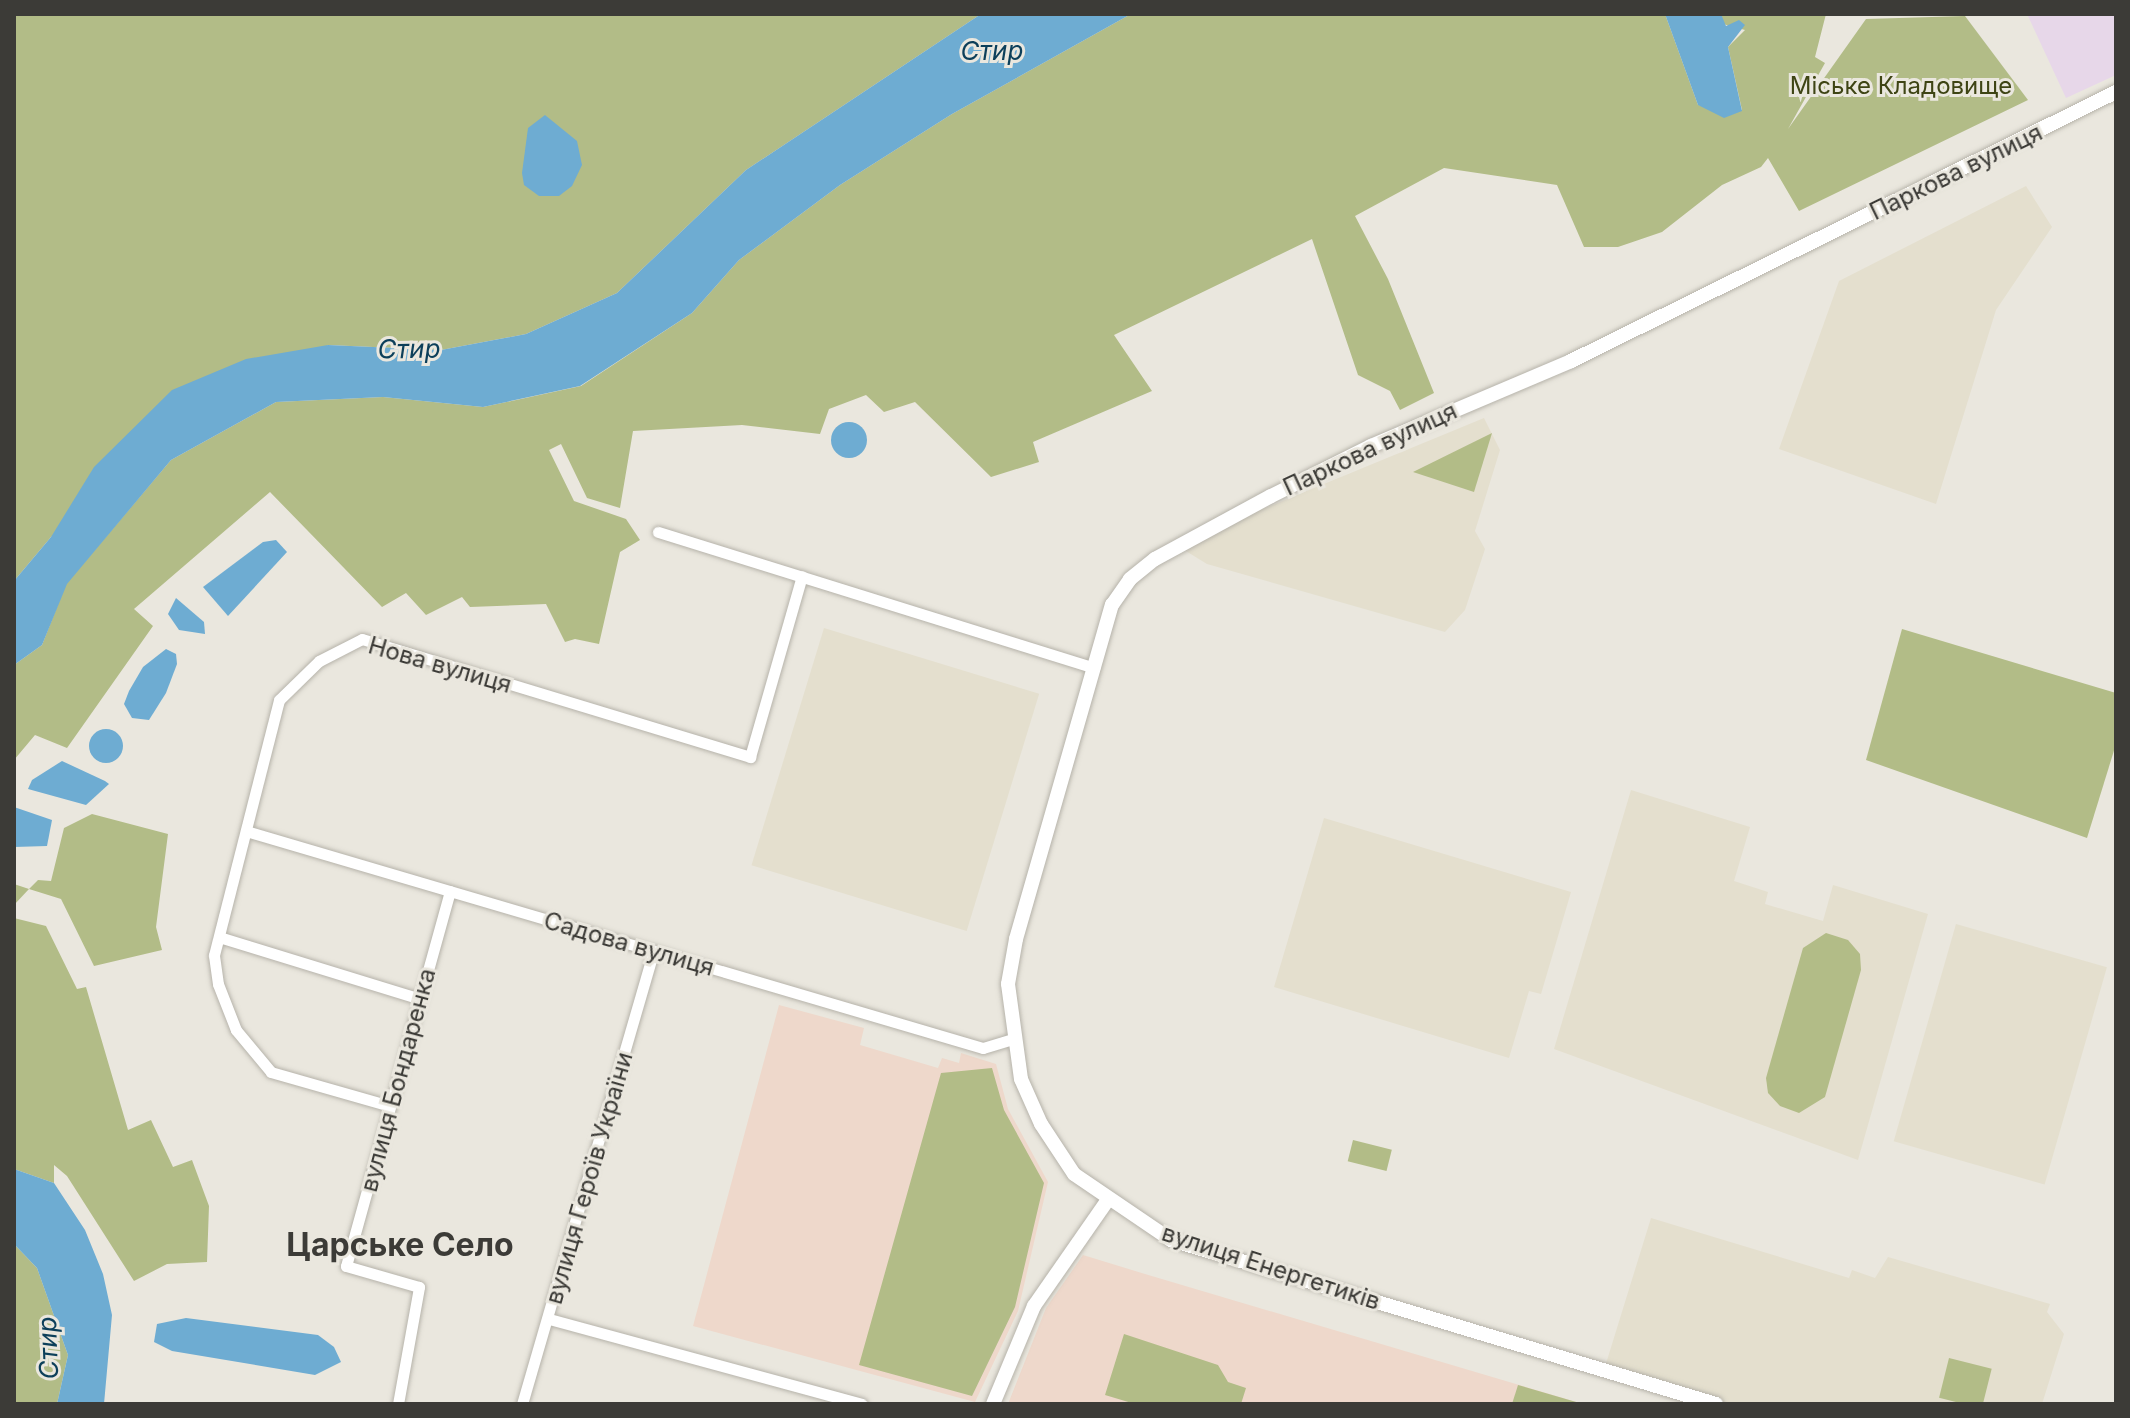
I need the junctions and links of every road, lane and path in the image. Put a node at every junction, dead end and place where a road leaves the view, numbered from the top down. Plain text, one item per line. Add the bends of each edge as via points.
1 (2116, 92) edge
2 (658, 532) dead end
3 (802, 576) junction
4 (1094, 668) junction
5 (246, 831) junction
6 (450, 891) junction
7 (219, 937) junction
8 (654, 951) junction
9 (420, 999) junction
10 (1013, 1039) junction
11 (390, 1106) junction
12 (1107, 1201) junction
13 (549, 1319) junction
14 (398, 1404) edge
15 (522, 1404) edge
16 (862, 1404) edge
17 (993, 1404) edge
18 (1716, 1404) edge

1 - 4 street, Паркова вулиця via 1585,354 1371,446 1176,545 1130,579 1112,605
2 - 3 street
3 - 4 street
3 - 5 street, Нова вулиця via 750,757 362,639 319,661 279,700
4 - 10 street, вулиця Енергетиків via 1016,939 1008,984
5 - 6 street, Садова вулиця
5 - 7 street, Нова вулиця
6 - 8 street, Садова вулиця
6 - 9 street, вулиця Бондаренка
7 - 9 street
7 - 11 street, Нова вулиця via 214,955 218,984 236,1030 271,1072
8 - 10 street, Садова вулиця via 983,1048
8 - 13 street, вулиця Героїв України
9 - 11 street, вулиця Бондаренка
10 - 12 street, вулиця Енергетиків via 1021,1079 1041,1124 1074,1174
11 - 14 street, вулиця Бондаренка via 346,1266 419,1287
12 - 17 street via 1034,1306
12 - 18 street, вулиця Енергетиків via 1171,1240
13 - 15 street, вулиця Героїв України
13 - 16 street

